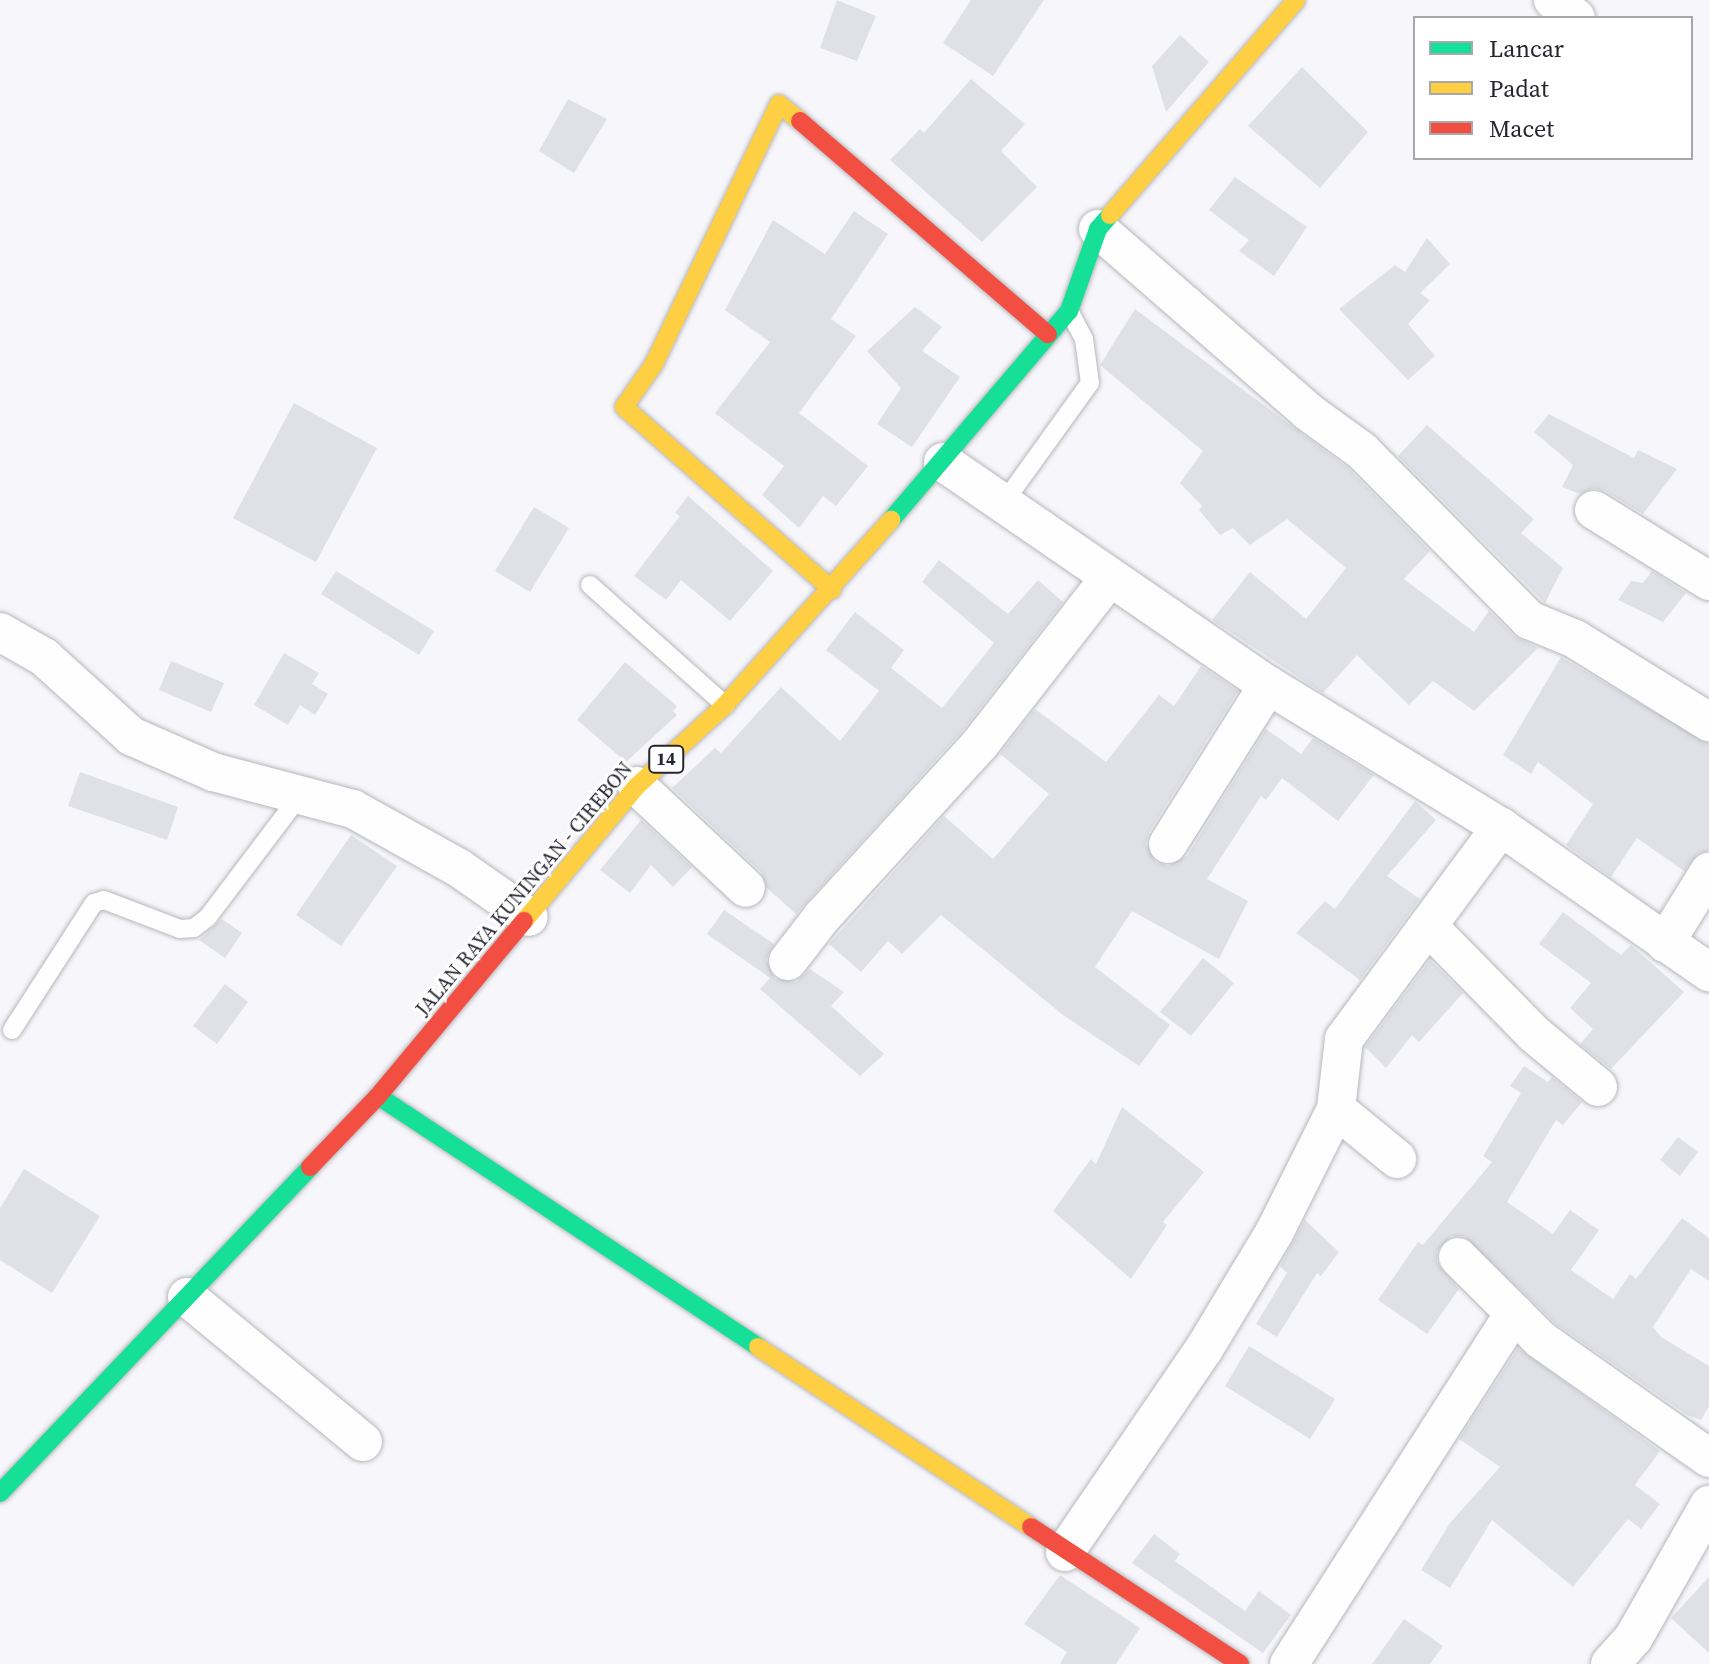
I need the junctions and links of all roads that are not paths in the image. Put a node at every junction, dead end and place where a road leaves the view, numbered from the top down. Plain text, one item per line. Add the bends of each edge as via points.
1 (1296, 0) edge
2 (1553, 0) edge
3 (1573, 16) edge
4 (1098, 229) junction
5 (1069, 311) junction
6 (1048, 334) junction
7 (943, 462) junction
8 (1002, 505) junction
9 (1594, 510) dead end
10 (1109, 578) junction
11 (1709, 581) edge
12 (590, 585) dead end
13 (832, 590) junction
14 (0, 632) edge
15 (1268, 685) junction
16 (725, 705) junction
17 (1709, 722) edge
18 (637, 786) junction
19 (301, 794) junction
20 (1501, 827) junction
21 (1168, 844) dead end
22 (1709, 872) edge
23 (746, 888) dead end
24 (529, 917) junction
25 (1430, 928) junction
26 (1665, 943) junction
27 (788, 961) dead end
28 (1709, 972) edge
29 (12, 1030) dead end
30 (1598, 1087) dead end
31 (378, 1096) junction
32 (1336, 1109) junction
33 (1397, 1159) dead end
34 (1458, 1257) dead end
35 (187, 1297) junction
36 (1514, 1313) junction
37 (363, 1442) dead end
38 (1709, 1458) edge
39 (0, 1493) edge
40 (1709, 1505) edge
41 (1065, 1552) junction
42 (1240, 1664) edge
43 (1289, 1664) edge
44 (1610, 1664) edge

1 - 4 main road, JALAN RAYA KUNINGAN - CIREBON / 14
2 - 3 street
4 - 5 main road, JALAN RAYA KUNINGAN - CIREBON / 14
4 - 17 street via 1307,411 1362,451 1529,620 1575,639
5 - 6 main road, JALAN RAYA KUNINGAN - CIREBON / 14
5 - 8 lane via 1084,339 1090,383
6 - 7 main road, JALAN RAYA KUNINGAN - CIREBON / 14
6 - 13 main road via 877,182 779,104 654,364 624,407
7 - 8 street
7 - 13 main road, JALAN RAYA KUNINGAN - CIREBON / 14
8 - 10 street
9 - 11 street
10 - 15 street
10 - 27 street via 980,744
12 - 16 lane
13 - 16 main road, JALAN RAYA KUNINGAN - CIREBON / 14
14 - 19 street via 44,657 131,736 213,772
15 - 20 street
15 - 21 street
16 - 18 main road, JALAN RAYA KUNINGAN - CIREBON / 14
18 - 23 street
18 - 24 main road, JALAN RAYA KUNINGAN - CIREBON / 14
19 - 24 street via 353,809 404,834
19 - 29 lane via 208,917 194,928 180,929 104,900 94,903
20 - 25 street
20 - 26 street
22 - 26 street
24 - 31 main road, JALAN RAYA KUNINGAN - CIREBON / 14
25 - 30 street via 1534,1034
25 - 32 street via 1344,1039
26 - 28 street
31 - 35 main road, JALAN RAYA KUNINGAN - CIREBON / 14
31 - 41 main road
32 - 33 street
32 - 41 street via 1274,1233 1204,1349
34 - 36 street
35 - 37 street
35 - 39 main road, JALAN RAYA KUNINGAN - CIREBON / 14
36 - 38 street via 1586,1375
36 - 43 street
40 - 44 street via 1634,1637
41 - 42 main road

